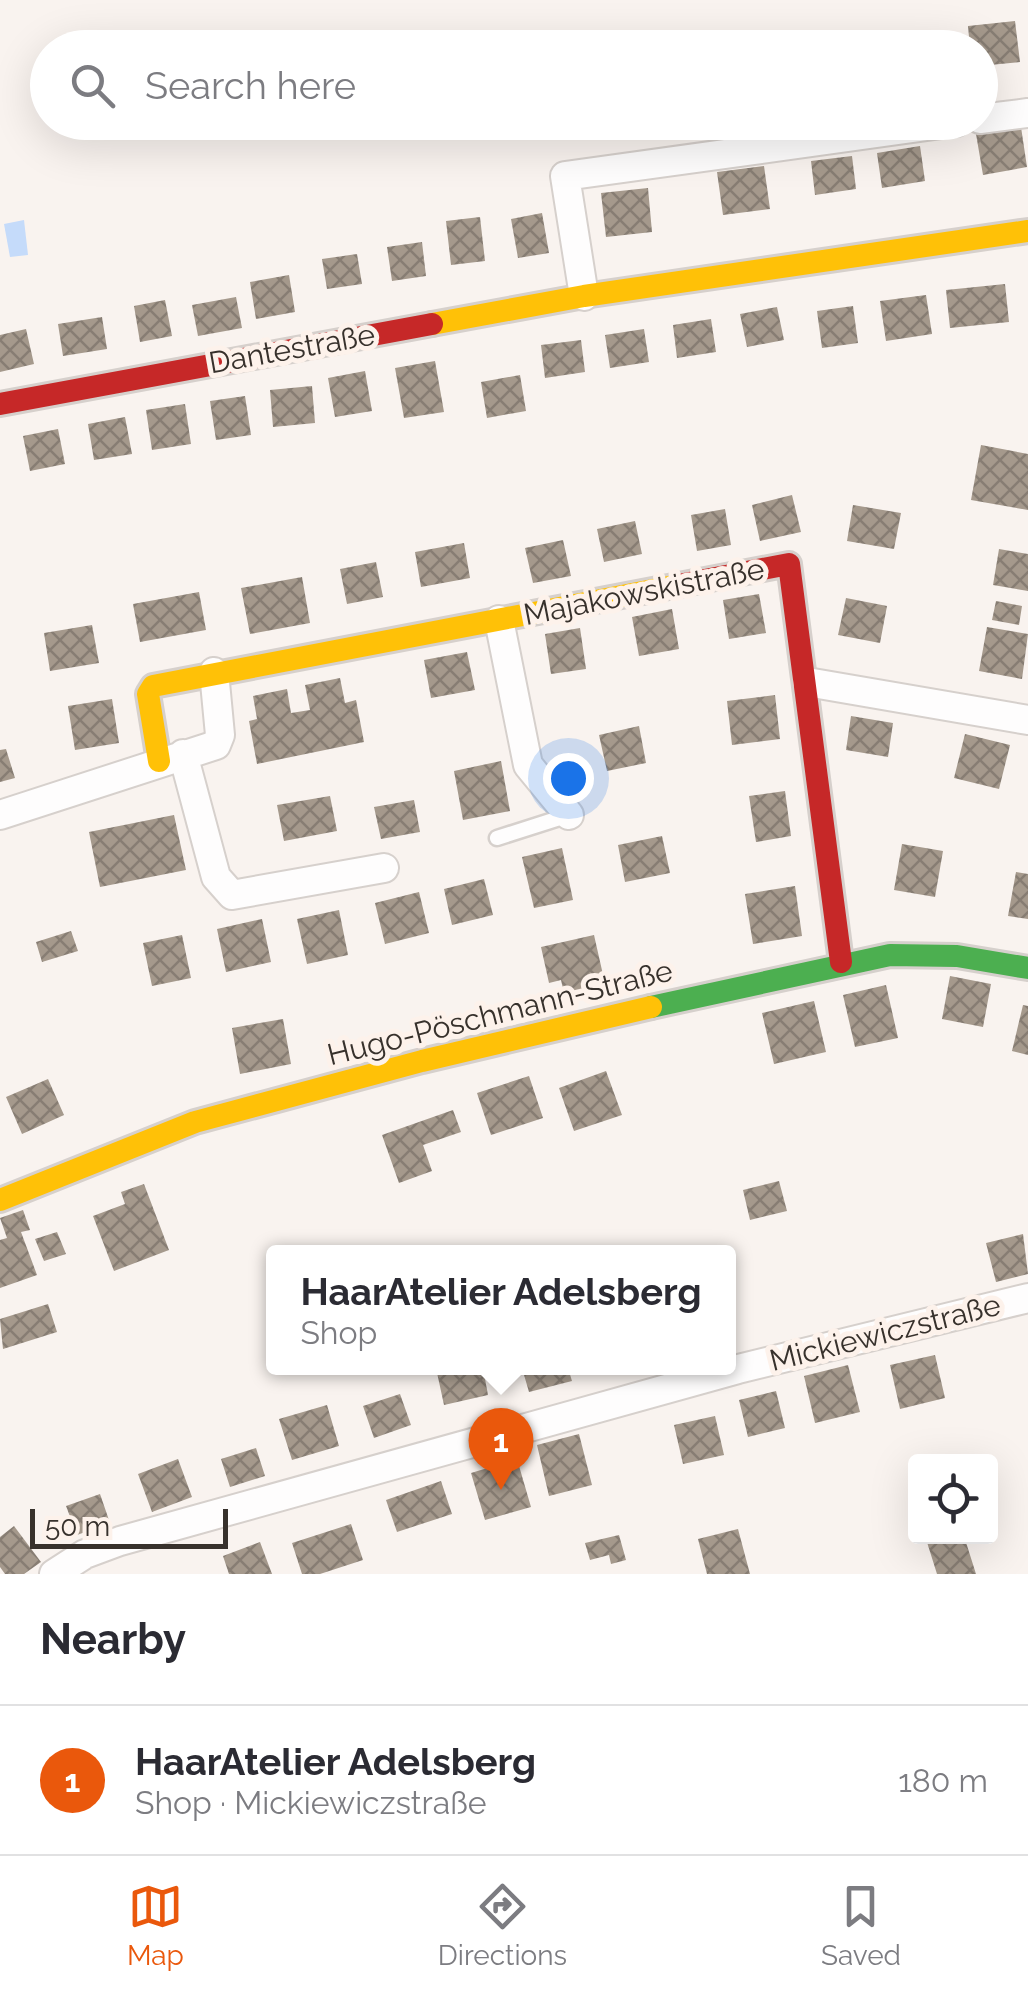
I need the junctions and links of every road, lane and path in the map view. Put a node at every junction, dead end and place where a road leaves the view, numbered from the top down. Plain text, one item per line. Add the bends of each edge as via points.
1 (1028, 112) edge
2 (998, 116) edge
3 (826, 140) edge
4 (1028, 231) edge
5 (584, 296) junction
6 (0, 404) edge
7 (499, 620) junction
8 (214, 672) junction
9 (807, 682) junction
10 (1028, 720) edge
11 (171, 758) junction
12 (570, 815) joint
13 (0, 816) edge
14 (497, 838) dead end
15 (384, 868) dead end
16 (841, 962) junction
17 (1028, 968) edge
18 (0, 1200) edge
19 (1028, 1298) edge
20 (736, 1370) edge
21 (714, 1375) edge
22 (54, 1574) edge

1 - 2 street
3 - 5 street via 565,176
4 - 5 street, Dantestraße
5 - 6 street, Dantestraße
7 - 8 street, Majakowskistraße
7 - 9 street, Majakowskistraße via 790,564
7 - 12 street, Majakowskistraße via 528,765
8 - 11 street via 216,745
8 - 11 street, Majakowskistraße via 150,689
9 - 10 street
9 - 16 street, Majakowskistraße
11 - 13 street
11 - 15 street, Majakowskistraße via 216,877 232,895
12 - 14 lane
16 - 17 street, Hugo-Pöschmann-Straße via 948,952
16 - 18 street, Hugo-Pöschmann-Straße via 195,1122
19 - 20 street, Mickiewiczstraße
21 - 22 street, Mickiewiczstraße via 120,1541

